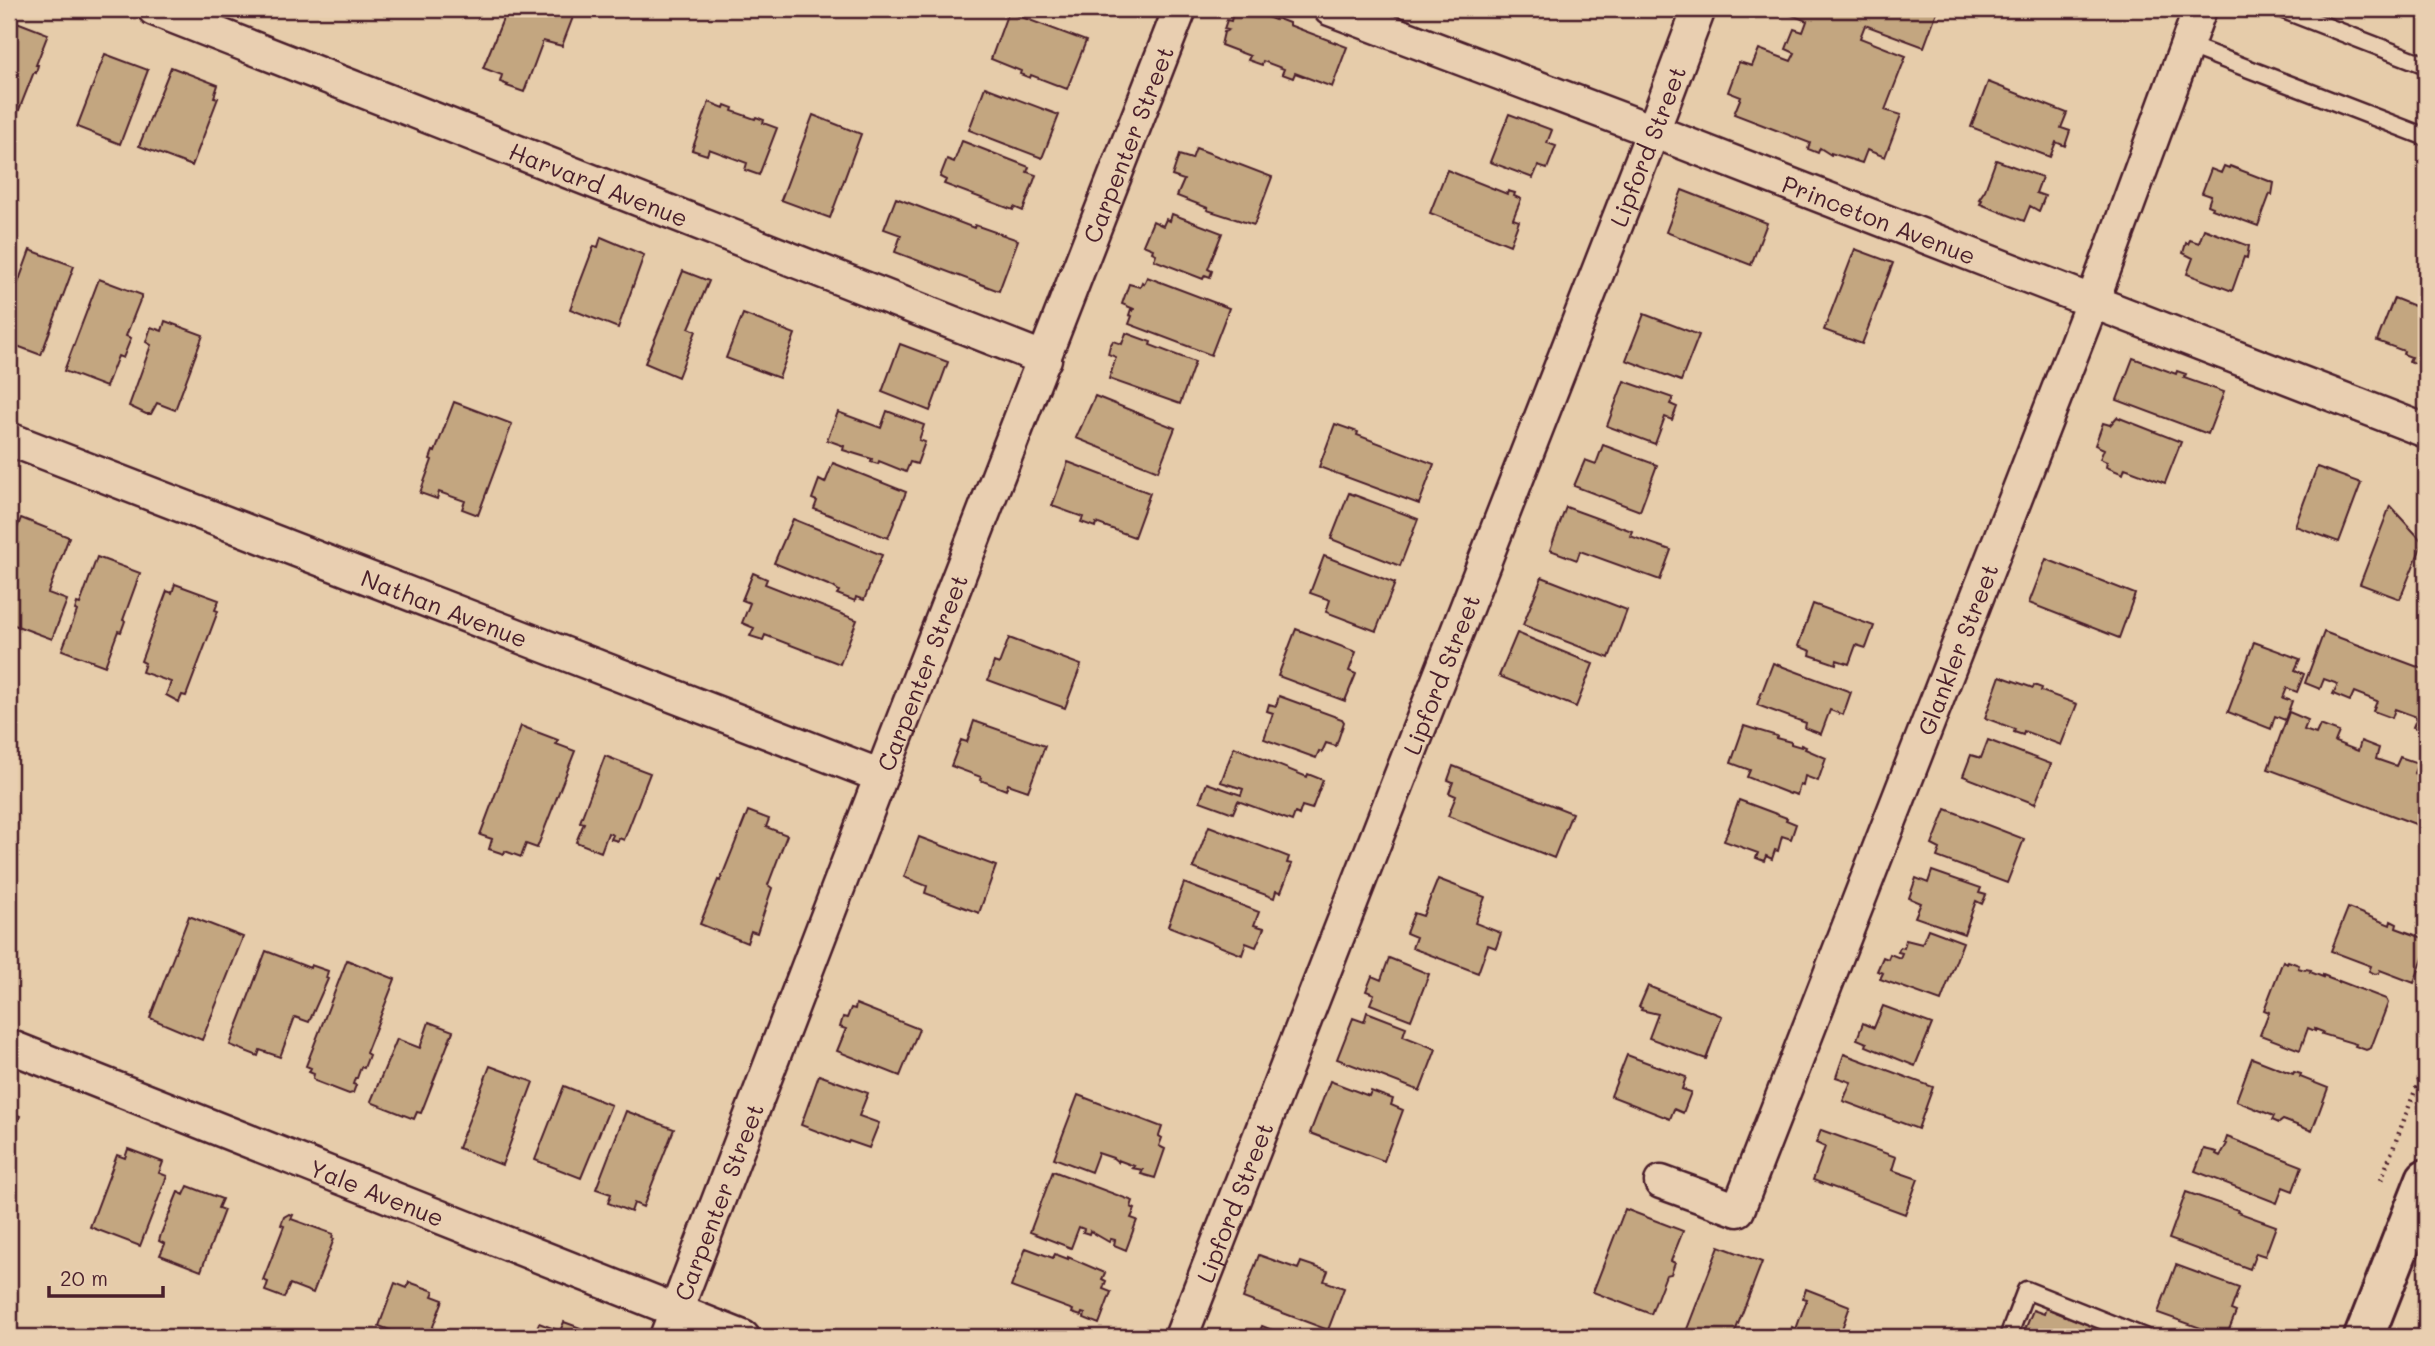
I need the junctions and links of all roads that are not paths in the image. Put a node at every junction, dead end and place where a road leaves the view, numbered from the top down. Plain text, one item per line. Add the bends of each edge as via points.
1 (154, 9) edge
2 (1180, 9) edge
3 (1330, 9) edge
4 (1699, 9) edge
5 (2200, 9) edge
6 (2281, 9) edge
7 (2187, 45) junction
8 (2426, 65) edge
9 (1653, 131) junction
10 (2426, 137) edge
11 (2092, 300) junction
12 (1045, 359) junction
13 (2426, 431) edge
14 (9, 439) edge
15 (881, 776) junction
16 (9, 1046) edge
17 (2426, 1179) edge
18 (1661, 1182) dead end
19 (671, 1324) edge
20 (2371, 1335) edge
21 (743, 1337) edge
22 (1181, 1337) edge
23 (2008, 1337) edge
24 (2144, 1337) edge

1 - 12 street, Harvard Avenue
2 - 12 street, Carpenter Street
3 - 9 street, Princeton Avenue
4 - 9 street, Lipford Street
5 - 7 street, Glankler Street
6 - 8 lane
7 - 10 lane
7 - 11 street, Glankler Street
9 - 11 street, Princeton Avenue
9 - 22 street, Lipford Street
11 - 13 street, Princeton Avenue
11 - 18 street, Glankler Street via 1738,1210
12 - 15 street, Carpenter Street
14 - 15 street, Nathan Avenue
15 - 19 street, Carpenter Street
16 - 19 street, Yale Avenue
17 - 20 main road
19 - 21 street, Yale Avenue
23 - 24 lane via 2026,1290

